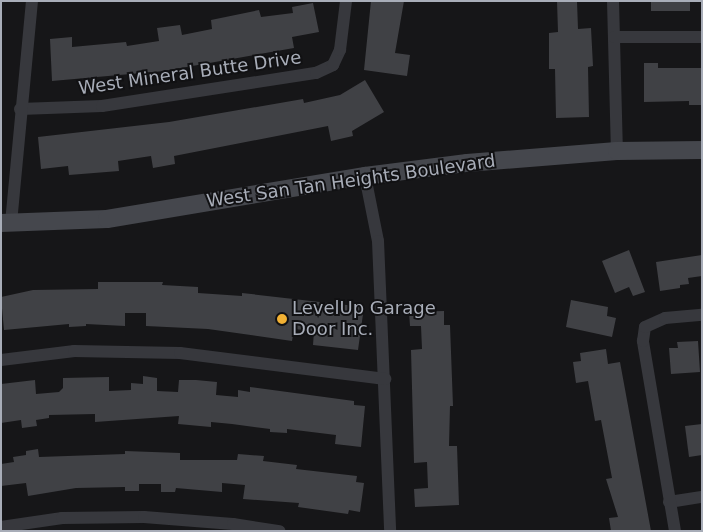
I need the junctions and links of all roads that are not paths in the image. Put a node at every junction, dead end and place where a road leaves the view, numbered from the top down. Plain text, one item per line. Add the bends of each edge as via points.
1 (32, 1) edge
2 (346, 1) edge
3 (613, 1) edge
4 (614, 37) junction
5 (702, 37) edge
6 (20, 109) junction
7 (702, 150) edge
8 (617, 151) junction
9 (365, 176) junction
10 (6, 223) edge
11 (702, 315) edge
12 (1, 360) edge
13 (385, 379) junction
14 (702, 498) edge
15 (669, 502) junction
16 (1, 527) edge
17 (279, 531) edge
18 (390, 531) edge
19 (675, 531) edge

1 - 6 street
2 - 6 street, West Mineral Butte Drive via 340,50 333,65 316,73 102,106
3 - 4 street
4 - 5 street
4 - 8 street
6 - 10 street
7 - 8 street, West San Tan Heights Boulevard
8 - 9 street, West San Tan Heights Boulevard via 468,163
9 - 10 street, West San Tan Heights Boulevard via 107,219
9 - 13 street via 378,241
11 - 15 street via 665,318 645,326 643,341
12 - 13 street via 74,351 180,353
13 - 18 street
14 - 15 street
15 - 19 street
16 - 17 street via 62,518 144,517

